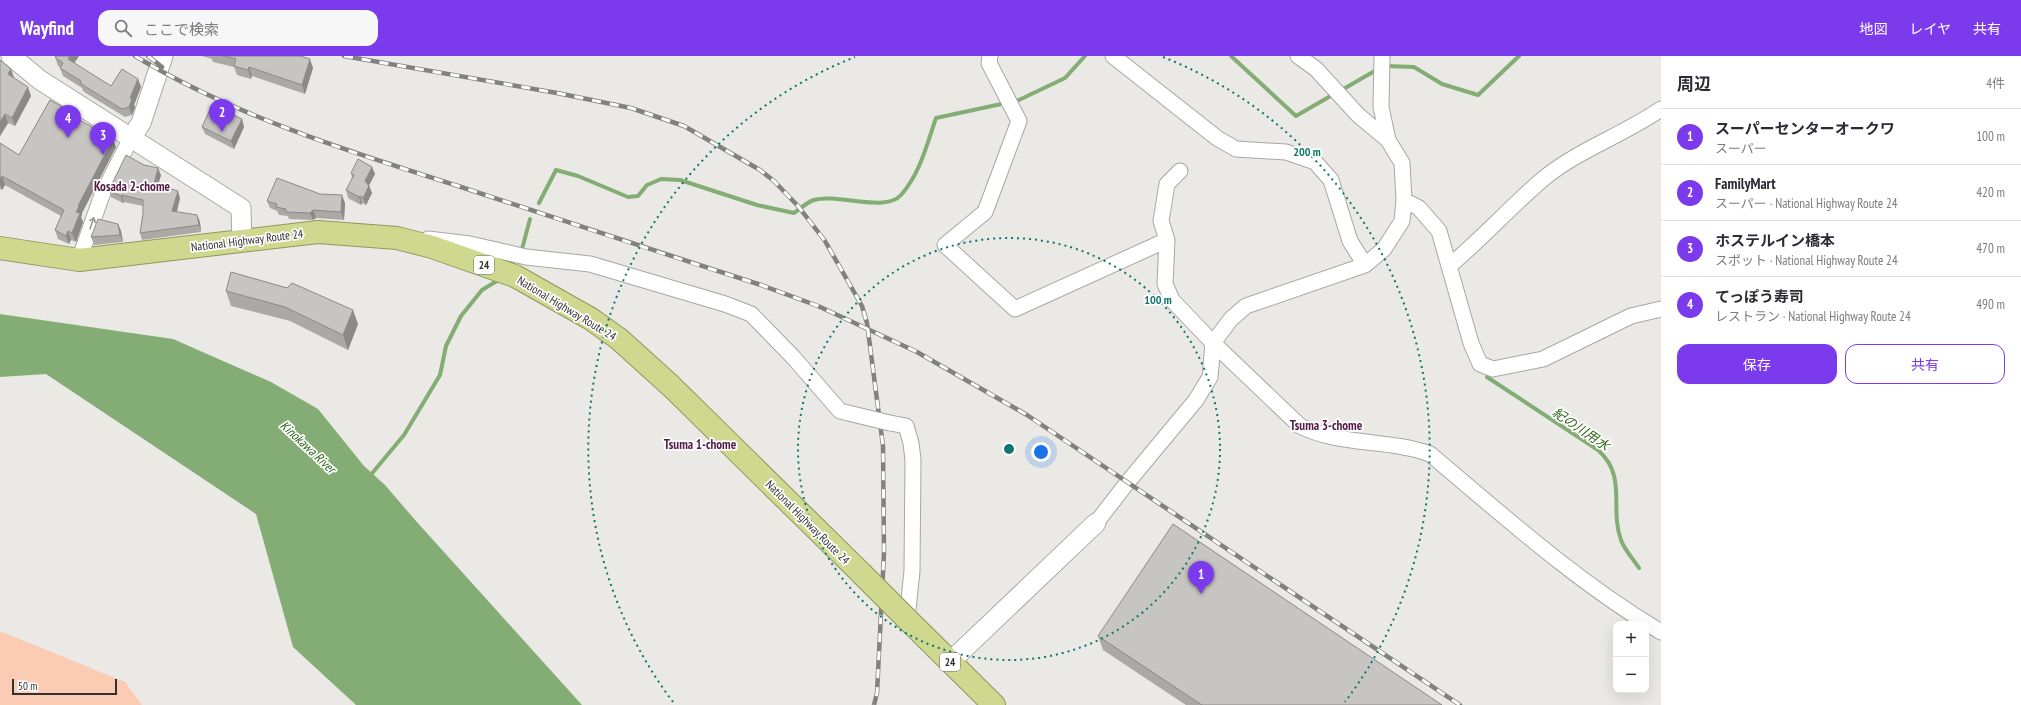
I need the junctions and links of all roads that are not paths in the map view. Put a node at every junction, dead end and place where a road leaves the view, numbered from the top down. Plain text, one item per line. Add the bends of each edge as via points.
1 (11, 56) edge
2 (163, 56) edge
3 (990, 56) edge
4 (1113, 56) edge
5 (1298, 56) edge
6 (1382, 56) edge
7 (1661, 109) edge
8 (131, 138) junction
9 (1388, 140) junction
10 (1180, 171) dead end
11 (1404, 200) junction
12 (1167, 240) junction
13 (242, 241) junction
14 (410, 241) junction
15 (0, 248) edge
16 (79, 260) junction
17 (1365, 265) junction
18 (1449, 266) junction
19 (1661, 310) edge
20 (1213, 344) junction
21 (1096, 523) joint
22 (907, 619) junction
23 (1661, 632) edge
24 (950, 662) junction
25 (994, 705) edge

1 - 8 street via 40,80
2 - 8 street via 141,123
3 - 12 street via 989,63 1019,121 984,212 945,245 1015,309
4 - 17 street via 1217,138 1236,149 1286,152 1315,162 1331,180 1350,241
5 - 9 street via 1316,69 1358,115
6 - 9 street via 1381,107
7 - 18 street via 1640,124 1587,151 1544,179
8 - 13 street via 241,208
16 -> 8 street via 102,194
9 - 11 street via 1402,163
10 - 12 street via 1167,184 1161,221
11 - 17 street via 1402,221 1384,249
11 - 18 street via 1419,208 1439,232
12 - 20 street via 1165,284 1172,300
13 - 14 highway, National Highway Route 24 / 24 via 318,232 380,236
13 - 16 highway, National Highway Route 24 / 24
14 - 22 highway, National Highway Route 24 / 24, bridge via 515,276 591,319 619,339 671,386
14 - 22 street, bridge via 430,239 470,244 526,257 590,264 725,304 751,314 840,411 906,426 912,443 913,460 912,571
15 - 16 highway, National Highway Route 24 / 24
17 - 20 street via 1246,306 1231,319
18 - 19 street via 1471,343 1480,364 1493,369 1543,358 1631,316
20 - 21 street via 1210,378 1196,400
20 - 23 street via 1300,426 1315,434 1413,448 1430,454 1559,562
21 - 24 street
22 - 24 highway, National Highway Route 24 / 24
24 - 25 highway, National Highway Route 24 / 24

